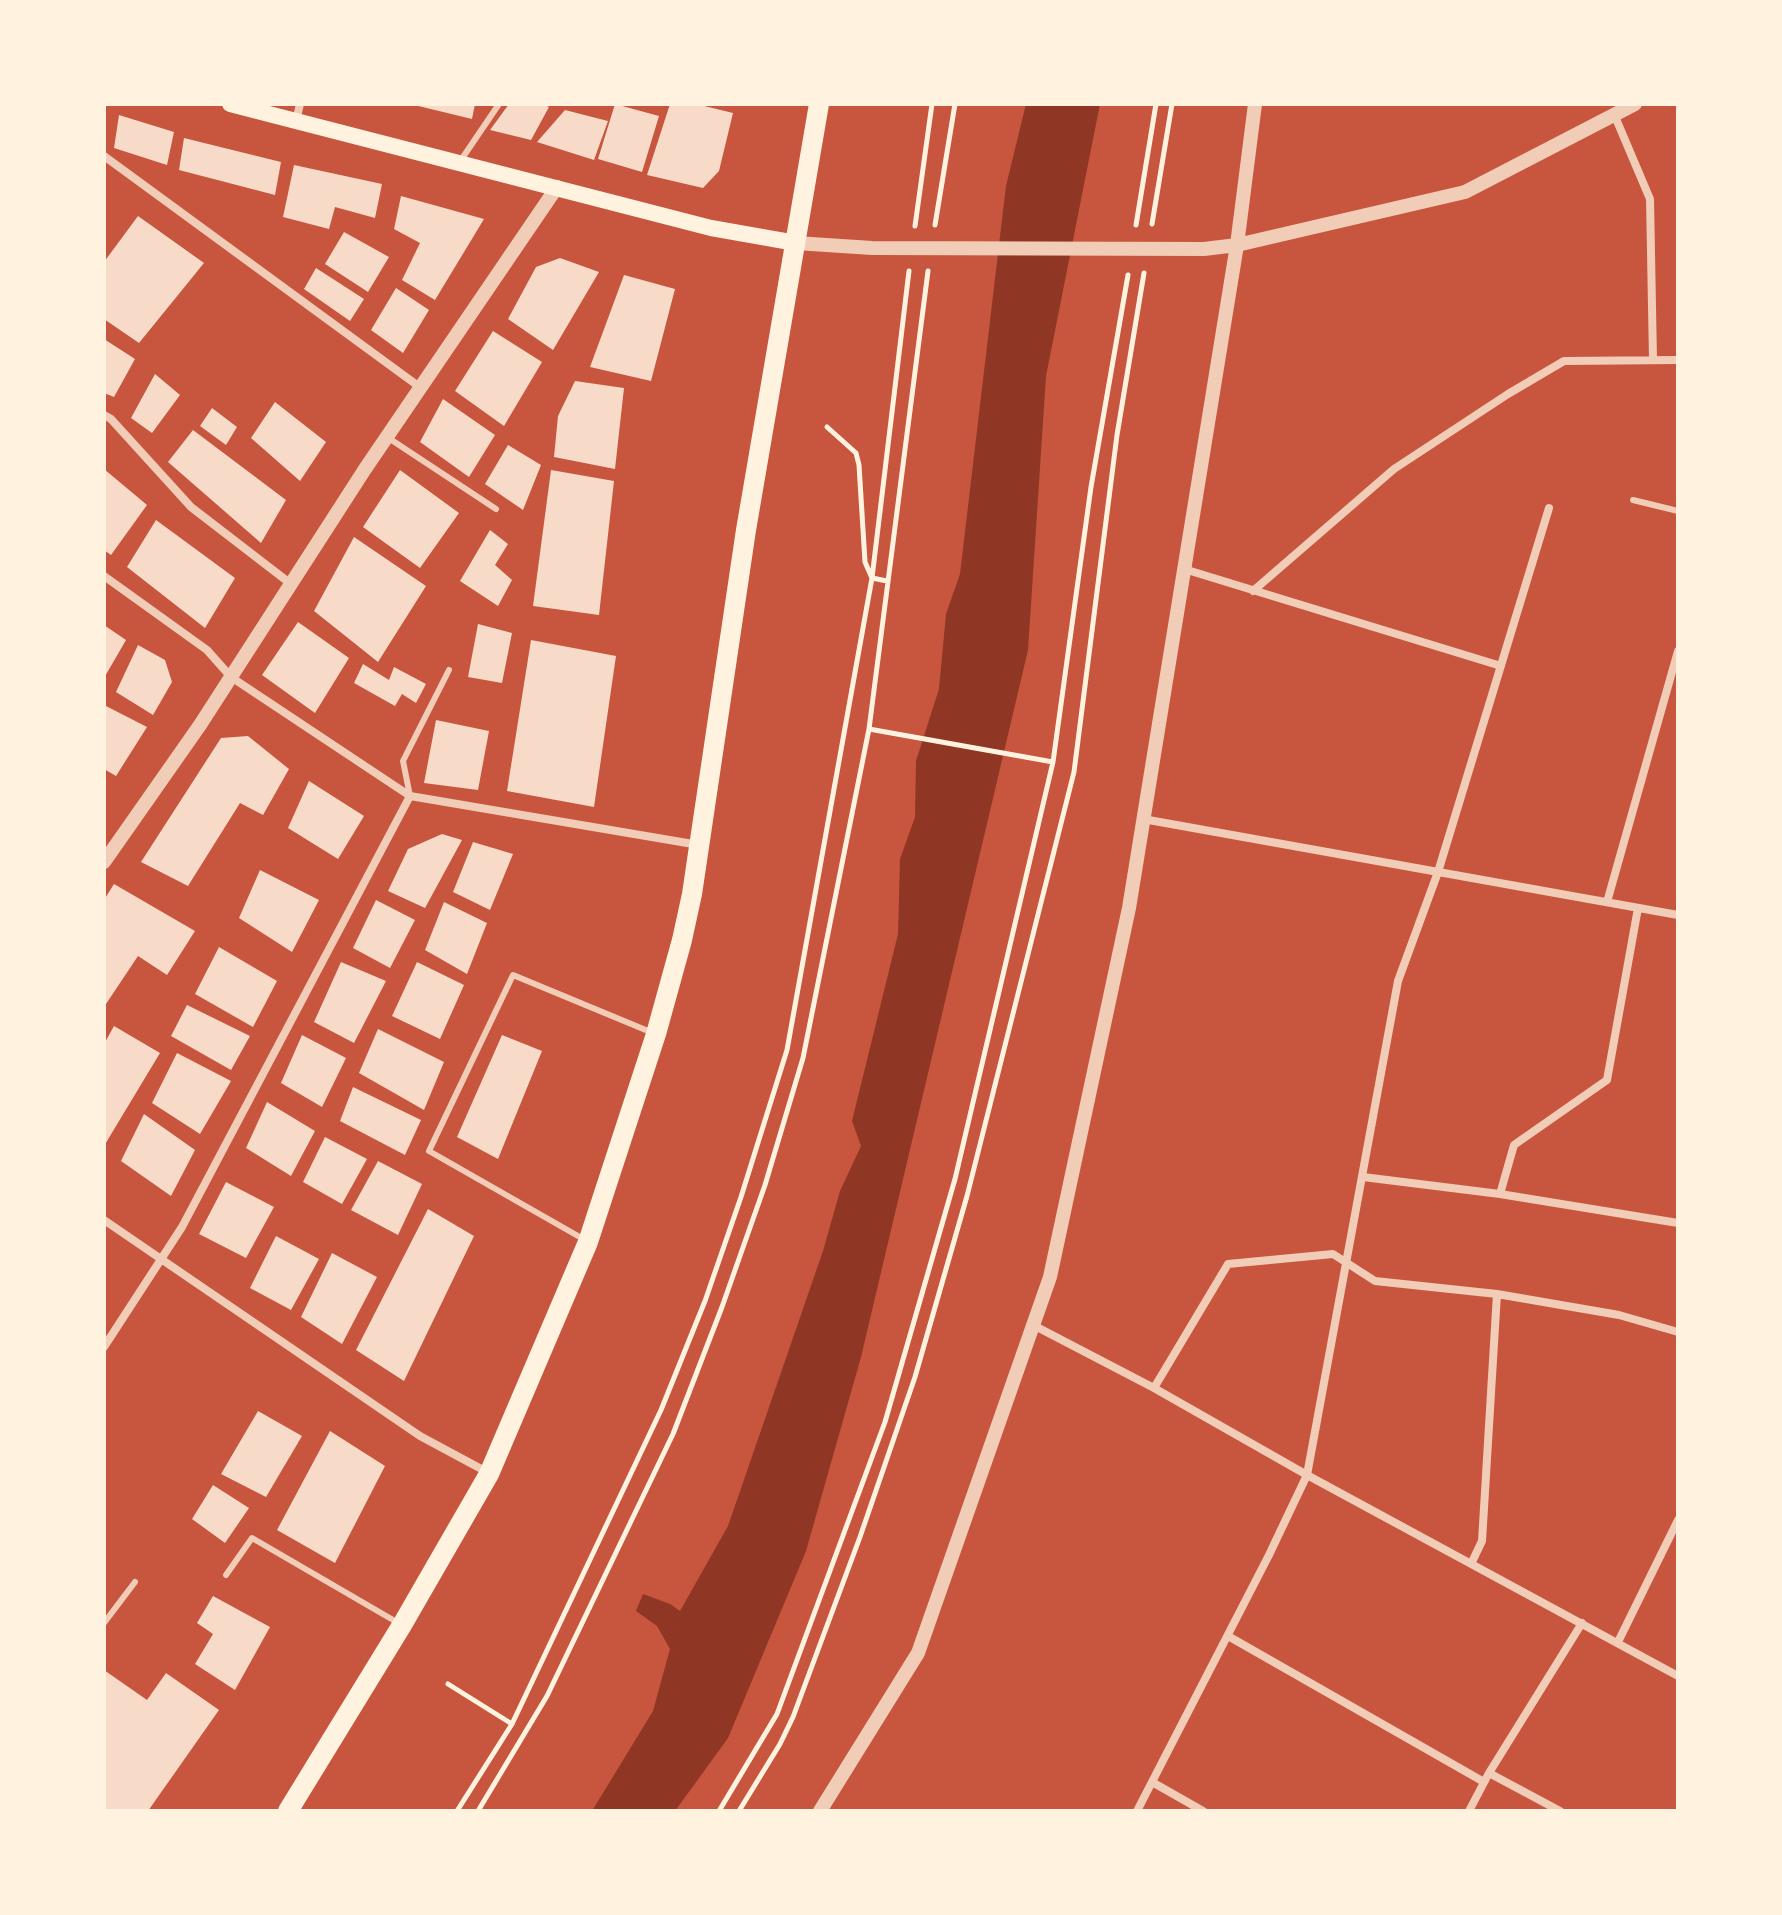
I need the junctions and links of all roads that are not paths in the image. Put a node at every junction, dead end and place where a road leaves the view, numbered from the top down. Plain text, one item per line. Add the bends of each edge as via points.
1 (230, 104) edge
2 (499, 104) edge
3 (819, 104) edge
4 (1255, 104) edge
5 (1635, 104) edge
6 (298, 112) edge
7 (1614, 114) junction
8 (104, 156) edge
9 (459, 162) junction
10 (557, 187) junction
11 (796, 243) junction
12 (1237, 245) junction
13 (1653, 360) junction
14 (1678, 360) edge
15 (421, 388) junction
16 (104, 415) edge
17 (387, 437) junction
18 (1633, 500) dead end
19 (1549, 508) dead end
20 (496, 509) dead end
21 (1678, 511) edge
22 (1183, 569) junction
23 (104, 576) edge
24 (291, 584) junction
25 (1253, 591) junction
26 (1678, 651) edge
27 (1501, 666) junction
28 (449, 670) dead end
29 (231, 677) junction
30 (1668, 686) junction
31 (1678, 689) edge
32 (410, 796) junction
33 (1143, 819) junction
34 (699, 845) junction
35 (104, 862) edge
36 (1438, 872) junction
37 (1607, 902) junction
38 (1638, 908) junction
39 (1678, 915) edge
40 (656, 1034) junction
41 (1363, 1177) junction
42 (1500, 1194) junction
43 (104, 1220) edge
44 (1678, 1223) edge
45 (588, 1242) junction
46 (162, 1261) junction
47 (1347, 1261) junction
48 (1497, 1294) junction
49 (1033, 1325) junction
50 (1678, 1332) edge
51 (104, 1347) edge
52 (1154, 1388) junction
53 (489, 1474) junction
54 (1307, 1475) junction
55 (1678, 1520) edge
56 (1471, 1564) junction
57 (226, 1575) dead end
58 (135, 1582) dead end
59 (104, 1623) edge
60 (1582, 1623) junction
61 (402, 1625) junction
62 (1228, 1636) junction
63 (1618, 1642) junction
64 (1678, 1676) edge
65 (1489, 1773) junction
66 (1152, 1782) junction
67 (1484, 1782) junction
68 (288, 1811) edge
69 (820, 1811) edge
70 (1137, 1811) edge
71 (1203, 1811) edge
72 (1469, 1811) edge
73 (1560, 1811) edge

1 - 6 main road
2 - 9 lane
3 - 11 main road
4 - 12 street
5 - 7 street
6 - 9 main road
7 - 12 street via 1465,192
7 - 13 street via 1650,199
8 - 15 street
9 - 10 main road
10 - 11 main road via 711,228
10 - 15 street
11 - 12 street via 881,248
11 - 34 main road
12 - 22 street
13 - 14 street
13 - 25 street via 1564,361 1394,469
15 - 17 street
16 - 24 street via 191,507
17 - 20 lane
17 - 24 street
18 - 21 lane
19 - 27 street
22 - 25 street
22 - 33 street
23 - 29 street via 207,650
24 - 29 street
25 - 27 street
26 - 30 street
27 - 36 street
28 - 32 lane via 403,761
29 - 32 street
29 - 35 street
30 - 31 street
30 - 37 street
32 - 34 street
32 - 46 street
33 - 36 street
33 - 49 street via 1050,1277
34 - 40 main road via 682,940
36 - 37 street
36 - 41 street via 1398,981
37 - 38 street
38 - 39 street
38 - 42 street via 1607,1080 1514,1145
40 - 45 main road
40 - 45 lane via 513,975 429,1151
41 - 42 street
41 - 47 street
42 - 44 street
43 - 46 street
45 - 53 main road
46 - 51 street
46 - 53 street via 420,1436
47 - 48 street via 1375,1281
47 - 52 street via 1333,1254 1228,1264
47 - 54 street
48 - 50 street via 1619,1315
48 - 56 street via 1482,1541
49 - 52 street
49 - 69 street via 918,1653
52 - 54 street
53 - 61 main road
54 - 56 street
54 - 62 street
55 - 63 street
56 - 60 street
57 - 61 lane via 252,1538
58 - 59 lane
60 - 63 street
60 - 65 street
61 - 68 main road
62 - 66 street
62 - 67 street
63 - 64 street
65 - 67 street
65 - 73 street
66 - 70 street
66 - 71 street
67 - 72 street

